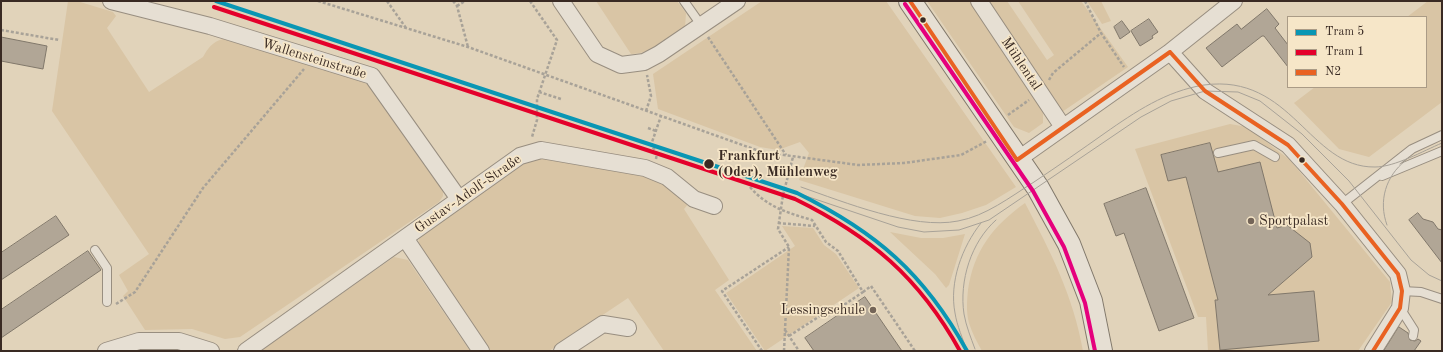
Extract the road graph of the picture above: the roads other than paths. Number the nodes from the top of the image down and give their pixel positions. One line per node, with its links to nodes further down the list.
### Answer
1 (111, 1): 17 (street, Wallensteinstraße)
2 (561, 1): 8 (street)
3 (684, 1): 8 (lane)
4 (737, 1): 8 (street)
5 (910, 1): 15 (street)
6 (979, 1): 10 (street, Mühlental)
7 (1234, 1): 9 (street)
8 (701, 25)
9 (1170, 52): 10 (street); 18 (street)
10 (1063, 128): 15 (street)
11 (1442, 135): 16 (lane)
12 (1442, 151): 16 (lane)
13 (1218, 153): 14 (lane)
14 (1275, 157)
15 (1017, 160): 34 (street)
16 (1375, 179): 18 (lane)
17 (459, 199): 19 (street, Gustav-Adolf-Straße); 20 (street, Gustav-Adolf-Straße)
18 (1342, 204): 22 (street)
19 (714, 206)
20 (405, 238): 31 (street, Gustav-Adolf-Straße); 32 (street)
21 (94, 250): 24 (lane)
22 (1402, 292): 23 (lane); 25 (street)
23 (1442, 299)
24 (107, 302)
25 (1404, 313): 27 (lane); 28 (lane); 35 (street)
26 (628, 328): 33 (street)
27 (1406, 331)
28 (1413, 336)
29 (106, 351): 30 (street)
30 (211, 351)
31 (246, 351)
32 (481, 351)
33 (562, 351)
34 (1101, 351)
35 (1373, 351)

